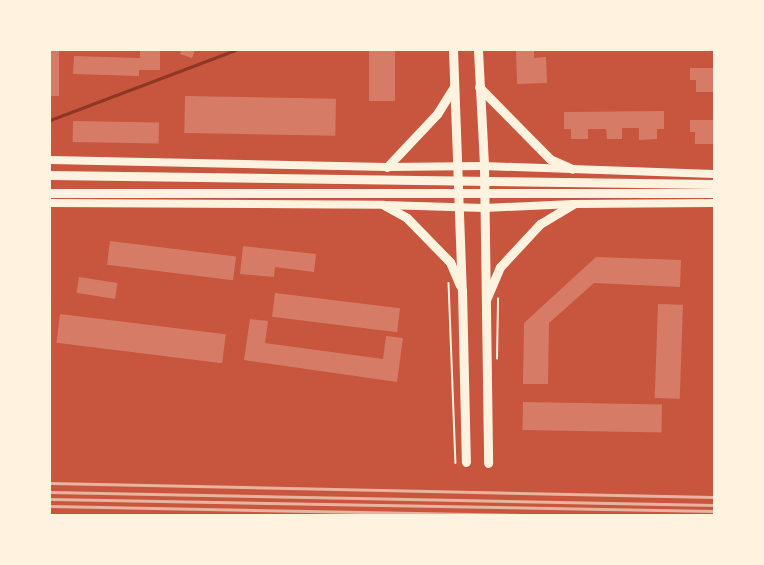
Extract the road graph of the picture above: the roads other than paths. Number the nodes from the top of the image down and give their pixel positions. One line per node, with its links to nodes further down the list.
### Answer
1 (453, 50): 3 (main road)
2 (478, 50): 4 (main road)
3 (454, 87): 7 (main road); 8 (main road)
4 (479, 87): 6 (main road); 9 (main road)
5 (50, 160): 7 (main road)
6 (484, 166): 8 (main road); 9 (main road); 20 (main road)
7 (387, 167): 8 (main road)
8 (457, 167): 19 (main road)
9 (572, 169): 10 (main road)
10 (714, 174)
11 (50, 175): 12 (main road)
12 (714, 184)
13 (50, 193): 14 (main road)
14 (714, 193)
15 (50, 203): 18 (main road)
16 (714, 203): 17 (main road)
17 (573, 204): 20 (main road); 22 (main road)
18 (384, 205): 19 (main road); 21 (main road)
19 (457, 208): 20 (main road); 21 (main road)
20 (484, 208): 22 (main road)
21 (462, 290): 23 (main road)
22 (485, 303): 24 (main road)
23 (466, 462)
24 (488, 462)

